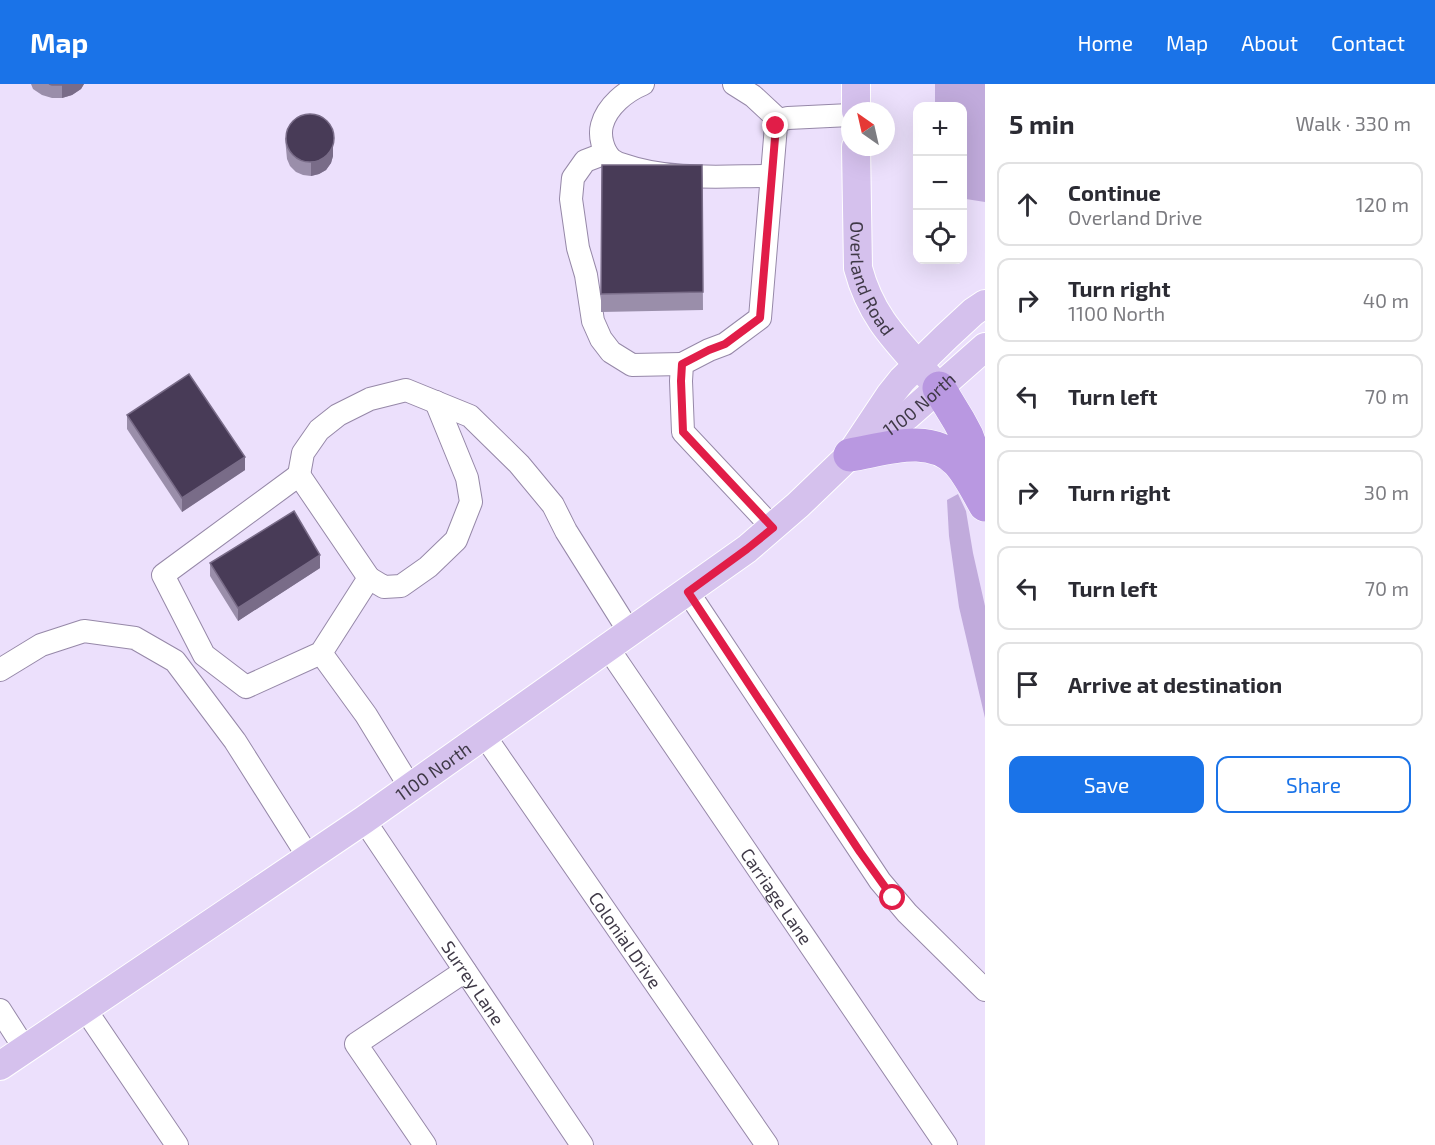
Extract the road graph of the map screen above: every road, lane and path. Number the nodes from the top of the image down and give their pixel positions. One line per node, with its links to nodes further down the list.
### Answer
1 (644, 84): 7 (street)
2 (735, 84): 6 (street)
3 (856, 84): 4 (main road)
4 (856, 102)
5 (841, 115): 6 (street)
6 (780, 121): 9 (street)
7 (606, 153): 9 (street); 12 (street)
8 (856, 156): 13 (main road, Overland Road)
9 (771, 176): 12 (street)
10 (985, 304): 13 (main road, 1100 North)
11 (985, 347): 14 (main road, 1100 North)
12 (682, 364): 20 (street)
13 (917, 364): 14 (main road, Overland Road); 16 (main road, 1100 North)
14 (939, 388): 16 (main road, 1100 North); 18 (highway)
15 (436, 402): 17 (street); 21 (street); 23 (street, Carriage Lane)
16 (850, 455): 19 (highway); 20 (main road, 1100 North)
17 (299, 475): 21 (street); 24 (street)
18 (985, 489)
19 (985, 506)
20 (773, 528): 22 (main road, 1100 North)
21 (369, 578): 24 (street)
22 (688, 592): 23 (main road, 1100 North); 31 (street)
23 (619, 640): 26 (main road, 1100 North); 40 (street, Carriage Lane)
24 (321, 653): 27 (street)
25 (0, 670): 29 (street)
26 (484, 735): 27 (main road, 1100 North); 39 (street, Colonial Drive)
27 (410, 787): 28 (main road, 1100 North)
28 (364, 820): 29 (main road, 1100 North); 30 (street, Surrey Lane)
29 (309, 858): 32 (main road, 1100 North)
30 (465, 971): 37 (street); 38 (street, Surrey Lane)
31 (985, 990)
32 (85, 1009): 34 (main road, 1100 North); 36 (street)
33 (0, 1010): 34 (street)
34 (25, 1049): 35 (main road, 1100 North)
35 (0, 1066)
36 (177, 1145)
37 (425, 1145)
38 (582, 1145)
39 (767, 1145)
40 (946, 1145)

